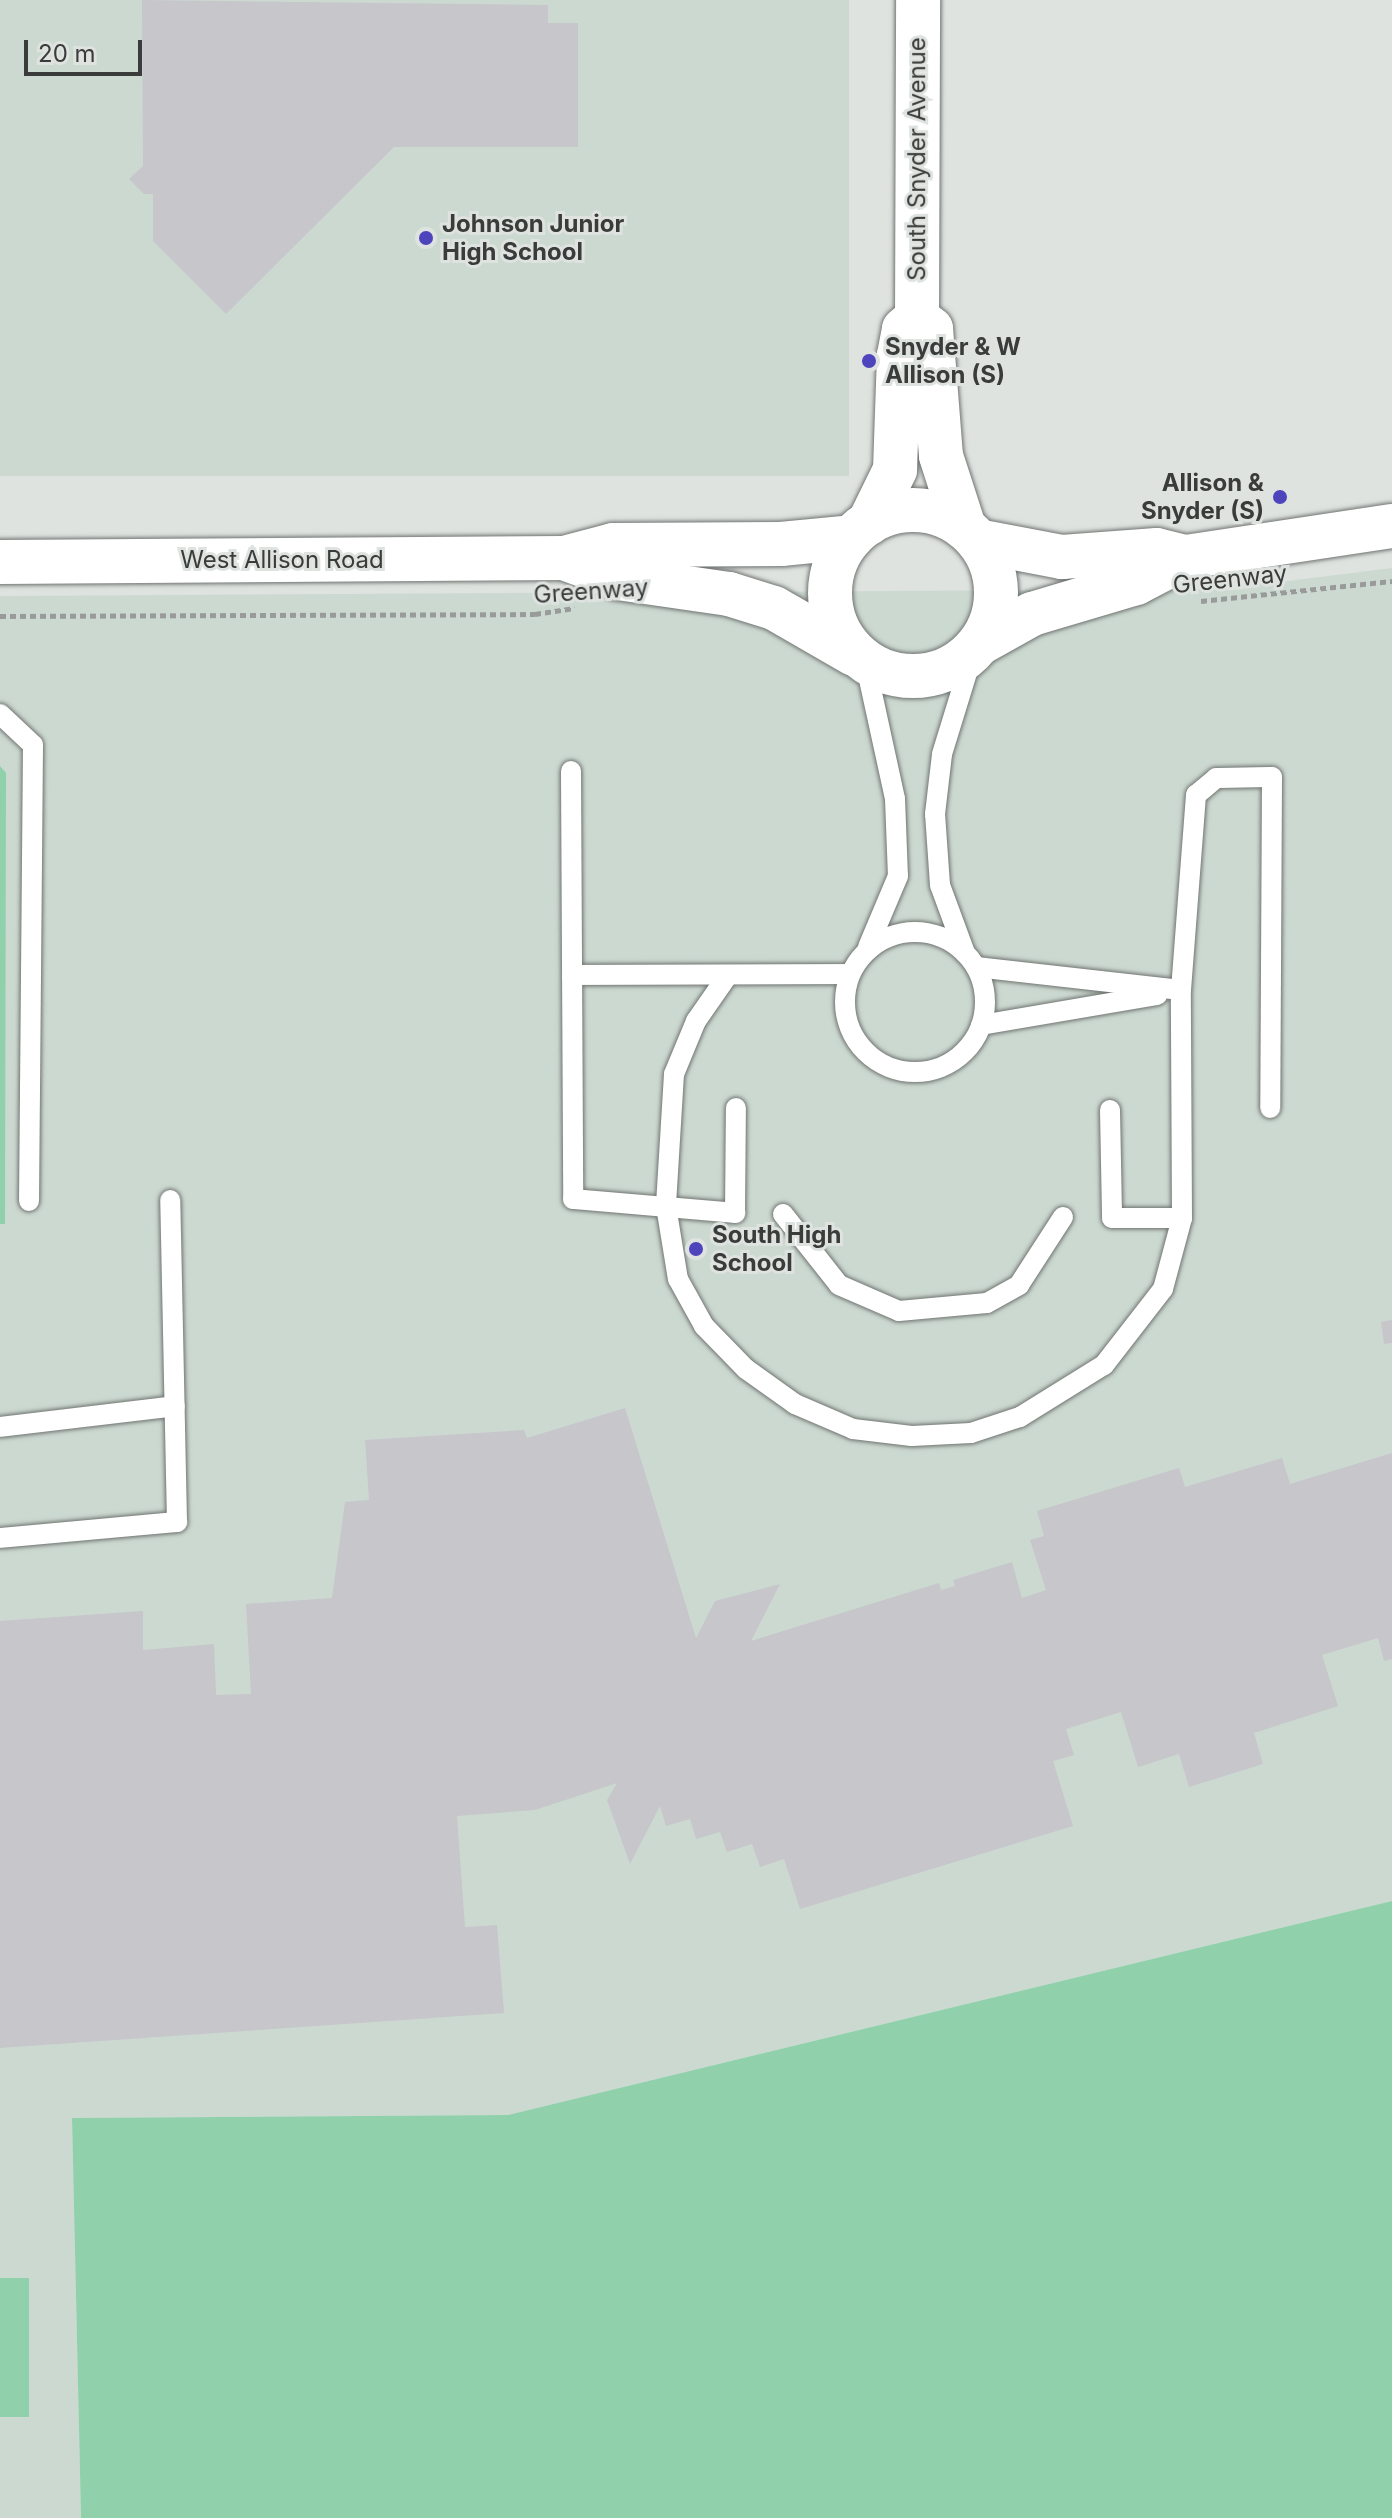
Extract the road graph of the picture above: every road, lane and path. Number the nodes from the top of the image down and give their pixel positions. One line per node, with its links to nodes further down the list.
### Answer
1 (918, 0): 2 (street, South Snyder Avenue)
2 (917, 318): 4 (street, South Snyder Avenue); 5 (street, South Snyder Avenue)
3 (1392, 526): 6 (street)
4 (860, 530): 5 (street); 7 (street, West Allison Road); 14 (street)
5 (971, 534): 6 (street); 13 (street)
6 (1186, 557): 13 (street)
7 (564, 558): 8 (street, West Allison Road); 14 (street, West Allison Road)
8 (0, 562)
9 (1392, 581): 10 (path, Greenway)
10 (1198, 601)
11 (581, 607): 12 (path, Greenway)
12 (0, 616)
13 (977, 646): 14 (street); 18 (lane)
14 (860, 658): 17 (lane)
15 (0, 714): 28 (lane)
16 (571, 771): 20 (lane)
17 (865, 952): 18 (lane); 19 (lane)
18 (970, 960): 22 (lane); 23 (lane)
19 (850, 974): 21 (lane); 23 (lane)
20 (572, 975): 21 (lane); 29 (lane)
21 (728, 975): 29 (lane)
22 (1181, 990): 23 (lane); 25 (lane); 32 (lane)
23 (981, 1025)
24 (736, 1108): 29 (lane)
25 (1270, 1108)
26 (1110, 1110): 32 (lane)
27 (170, 1200): 33 (lane)
28 (29, 1201)
29 (666, 1206): 32 (lane)
30 (783, 1214): 31 (lane)
31 (1063, 1217)
32 (1182, 1218)
33 (175, 1406): 34 (lane); 35 (lane)
34 (0, 1427)
35 (0, 1538)

